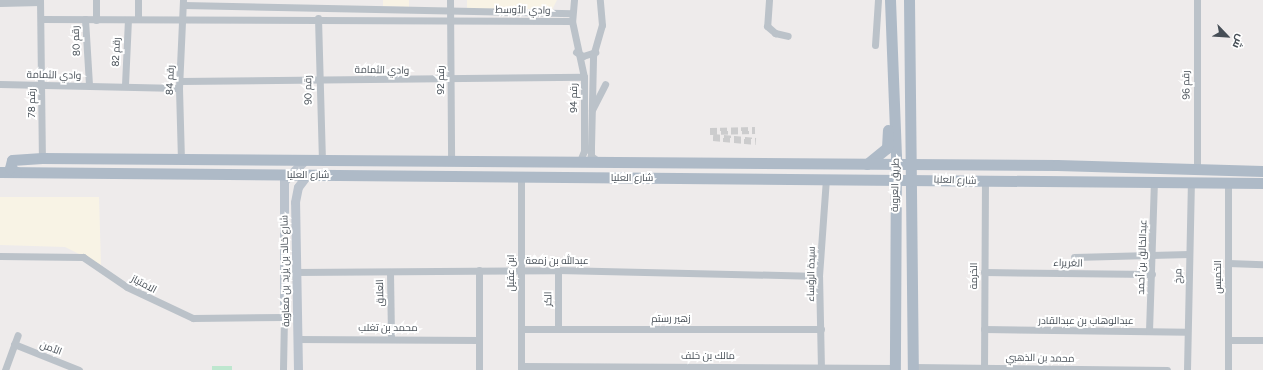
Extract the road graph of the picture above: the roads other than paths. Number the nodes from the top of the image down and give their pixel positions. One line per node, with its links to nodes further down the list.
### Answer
1 (96, 0): 26 (street)
2 (138, 0): 25 (street)
3 (317, 0): 17 (street)
4 (450, 0): 18 (street, رقم 92)
5 (574, 0): 19 (street, رقم 94)
6 (600, 0): 32 (street, رقم 94)
7 (768, 0): 29 (street)
8 (878, 0): 30 (street)
9 (890, 0): 36 (main road, طريق العروبة)
10 (909, 0): 54 (main road, طريق العروبة)
11 (1196, 0): 56 (street, رقم 96)
12 (40, 1): 16 (street); 23 (street, رقم 78)
13 (183, 2): 14 (street, وادي الأوسط); 20 (street, رقم 84)
14 (223, 3): 15 (street, وادي الأوسط)
15 (269, 3): 17 (street, وادي الأوسط)
16 (0, 4)
17 (317, 8): 18 (street, وادي الأوسط)
18 (450, 10): 19 (street, وادي الأوسط); 22 (street, رقم 92)
19 (572, 13): 28 (street, رقم 94)
20 (183, 18): 21 (street, وادي الأوسط); 25 (street, وادي الأوسط); 39 (street, رقم 84)
21 (318, 18): 22 (street, وادي الأوسط); 34 (street, رقم 90)
22 (451, 18): 28 (street, وادي الأوسط); 35 (street, رقم 92)
23 (41, 19): 24 (street, وادي الأوسط); 38 (street, رقم 78)
24 (85, 19): 26 (street, وادي الأوسط); 41 (street, رقم 80)
25 (138, 19): 27 (street, وادي الأوسط)
26 (96, 20): 27 (street, وادي الأوسط)
27 (128, 20): 42 (street, رقم 82)
28 (572, 21): 31 (street, رقم 94)
29 (788, 36)
30 (876, 45)
31 (576, 52): 32 (street); 33 (street, رقم 94)
32 (595, 52): 43 (street, رقم 94)
33 (584, 78): 35 (street, وادي الثمامة); 52 (street, رقم 94)
34 (318, 80): 35 (street, وادي الثمامة); 39 (street, وادي الثمامة); 49 (street, رقم 90)
35 (450, 81): 50 (street, رقم 92)
36 (892, 82): 53 (main road, طريق العروبة); 55 (main road)
37 (0, 84): 38 (street, وادي الثمامة)
38 (42, 84): 41 (street, وادي الثمامة); 46 (street, رقم 78)
39 (180, 84): 42 (street, وادي الثمامة); 47 (street, رقم 84)
40 (605, 84): 43 (street)
41 (89, 85): 42 (street, وادي الثمامة)
42 (125, 85)
43 (592, 111): 51 (street, رقم 94)
44 (0, 158): 45 (main road, شارع العليا)
45 (22, 158): 46 (main road, شارع العليا); 60 (main road)
46 (42, 158): 47 (main road, شارع العليا)
47 (181, 160): 48 (main road, شارع العليا)
48 (304, 161): 49 (main road, شارع العليا); 61 (main road)
49 (322, 161): 50 (main road, شارع العليا)
50 (451, 161): 52 (main road, شارع العليا)
51 (604, 163): 52 (main road, شارع العليا); 55 (main road, شارع العليا)
52 (568, 164): 64 (main road)
53 (896, 165): 54 (main road, شارع العليا); 55 (main road, شارع العليا); 66 (main road, طريق العروبة)
54 (911, 165): 56 (main road, شارع العليا); 67 (main road, طريق العروبة)
55 (864, 166)
56 (1197, 170): 57 (main road, شارع العليا)
57 (1238, 170): 58 (main road, شارع العليا); 71 (main road)
58 (1263, 171)
59 (0, 172): 60 (main road, شارع العليا)
60 (14, 172): 61 (main road, شارع العليا)
61 (288, 175): 62 (main road, شارع العليا); 73 (main road, شارع خالد بن يزيد بن معاوية)
62 (307, 175): 63 (main road, شارع العليا); 74 (main road, شارع خالد بن يزيد بن معاوية)
63 (521, 177): 64 (main road, شارع العليا); 82 (street, ابن عقيل)
64 (567, 177): 65 (main road, شارع العليا)
65 (826, 178): 66 (main road, شارع العليا); 88 (street, سيدة الرؤساء)
66 (895, 178): 67 (main road, شارع العليا); 108 (main road, طريق العروبة)
67 (910, 179): 68 (main road, شارع العليا); 107 (main road, طريق العروبة)
68 (985, 181): 69 (main road, شارع العليا); 85 (street, الخرمة)
69 (1154, 183): 70 (main road, شارع العليا); 76 (street, عبدالخالق بن أحمد)
70 (1191, 183): 72 (main road, شارع العليا); 75 (street, مرخ)
71 (1263, 183): 72 (main road, شارع العليا)
72 (1228, 184): 79 (street, الخميس)
73 (284, 201): 74 (main road); 89 (main road, شارع خالد بن يزيد بن معاوية)
74 (295, 202): 84 (main road, شارع خالد بن يزيد بن معاوية)
75 (1189, 254): 76 (street); 95 (street, مرخ)
76 (1154, 255): 78 (street); 87 (street, عبدالخالق بن أحمد)
77 (0, 256): 89 (street, الامتياز)
78 (1074, 257)
79 (1228, 263): 80 (street); 100 (street, الخميس)
80 (1263, 264)
81 (479, 270): 82 (street, عبدالله بن زمعة); 86 (street, عبدالله بن زمعة); 99 (street)
82 (521, 270): 83 (street, عبدالله بن زمعة); 90 (street, ابن عقيل)
83 (558, 270): 88 (street, عبدالله بن زمعة); 91 (street, الكر)
84 (296, 272): 86 (street, عبدالله بن زمعة); 98 (main road, شارع خالد بن يزيد بن معاوية)
85 (984, 272): 87 (street, الغريراء); 93 (street, الخرمة)
86 (390, 273): 97 (street, العلاق)
87 (1152, 274): 94 (street, عبدالخالق بن أحمد)
88 (819, 276): 92 (street, سيدة الرؤساء)
89 (284, 317): 113 (street, شارع خالد بن يزيد بن معاوية)
90 (521, 328): 91 (street, زهير رستم); 103 (street, ابن عقيل)
91 (558, 328): 92 (street, زهير رستم)
92 (820, 329): 106 (street, سيدة الرؤساء)
93 (984, 329): 94 (street, عبدالوهاب بن عبدالقادر); 109 (street, الخرمة)
94 (1149, 331): 95 (street, عبدالوهاب بن عبدالقادر)
95 (1187, 332): 117 (street, مرخ)
96 (18, 335): 102 (street)
97 (391, 338): 98 (street, محمد بن تغلب); 99 (street, محمد بن تغلب)
98 (297, 339): 114 (main road, شارع خالد بن يزيد بن معاوية)
99 (479, 340): 115 (street)
100 (1228, 340): 101 (street); 118 (street, الخميس)
101 (1263, 340)
102 (14, 344): 111 (street); 112 (street, الأمن)
103 (521, 368): 104 (street, مالك بن خلف)
104 (553, 368): 105 (street, مالك بن خلف)
105 (589, 368): 106 (street, مالك بن خلف)
106 (820, 368): 108 (street, مالك بن خلف)
107 (913, 368): 109 (street, محمد بن الذهبي)
108 (895, 369)
109 (984, 369): 110 (street, محمد بن الذهبي)
110 (1129, 369): 116 (street, محمد بن الذهبي)
111 (5, 370)
112 (79, 370)
113 (283, 370)
114 (298, 370)
115 (479, 370)
116 (1167, 370)
117 (1187, 370)
118 (1228, 370)

